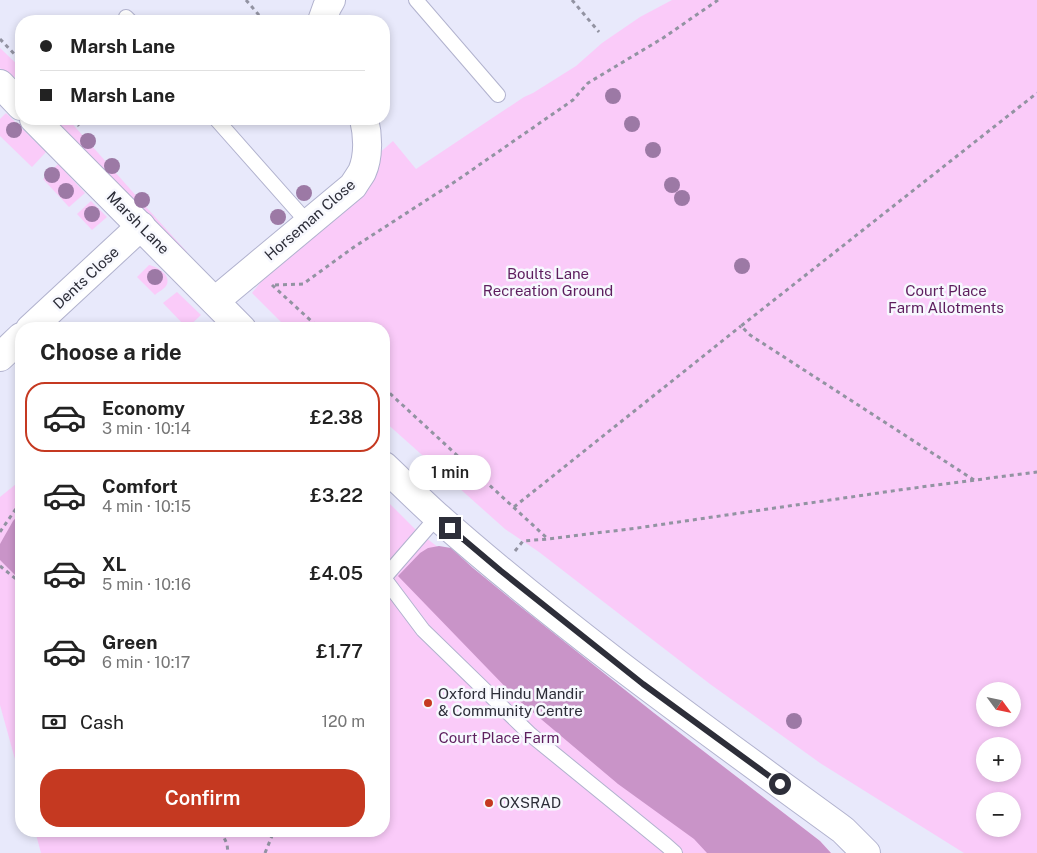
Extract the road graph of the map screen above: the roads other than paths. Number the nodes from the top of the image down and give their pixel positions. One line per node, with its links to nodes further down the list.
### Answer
1 (331, 0): 3 (main road)
2 (416, 0): 5 (lane)
3 (324, 15)
4 (0, 84): 6 (main road)
5 (498, 96)
6 (15, 100)
7 (40, 125): 11 (main road, Marsh Lane)
8 (221, 125): 10 (lane)
9 (365, 125): 10 (main road, Horseman Close)
10 (308, 223): 12 (main road, Horseman Close)
11 (141, 226): 12 (main road, Marsh Lane); 13 (main road, Dents Close)
12 (215, 301): 14 (main road, Marsh Lane)
13 (38, 322)
14 (235, 322)
15 (15, 343): 16 (main road)
16 (0, 357)
17 (390, 472): 18 (main road)
18 (437, 517): 19 (lane); 21 (main road)
19 (390, 571)
20 (390, 586): 22 (lane)
21 (843, 830): 23 (main road); 24 (main road)
22 (675, 853)
23 (866, 853)
24 (880, 853)

